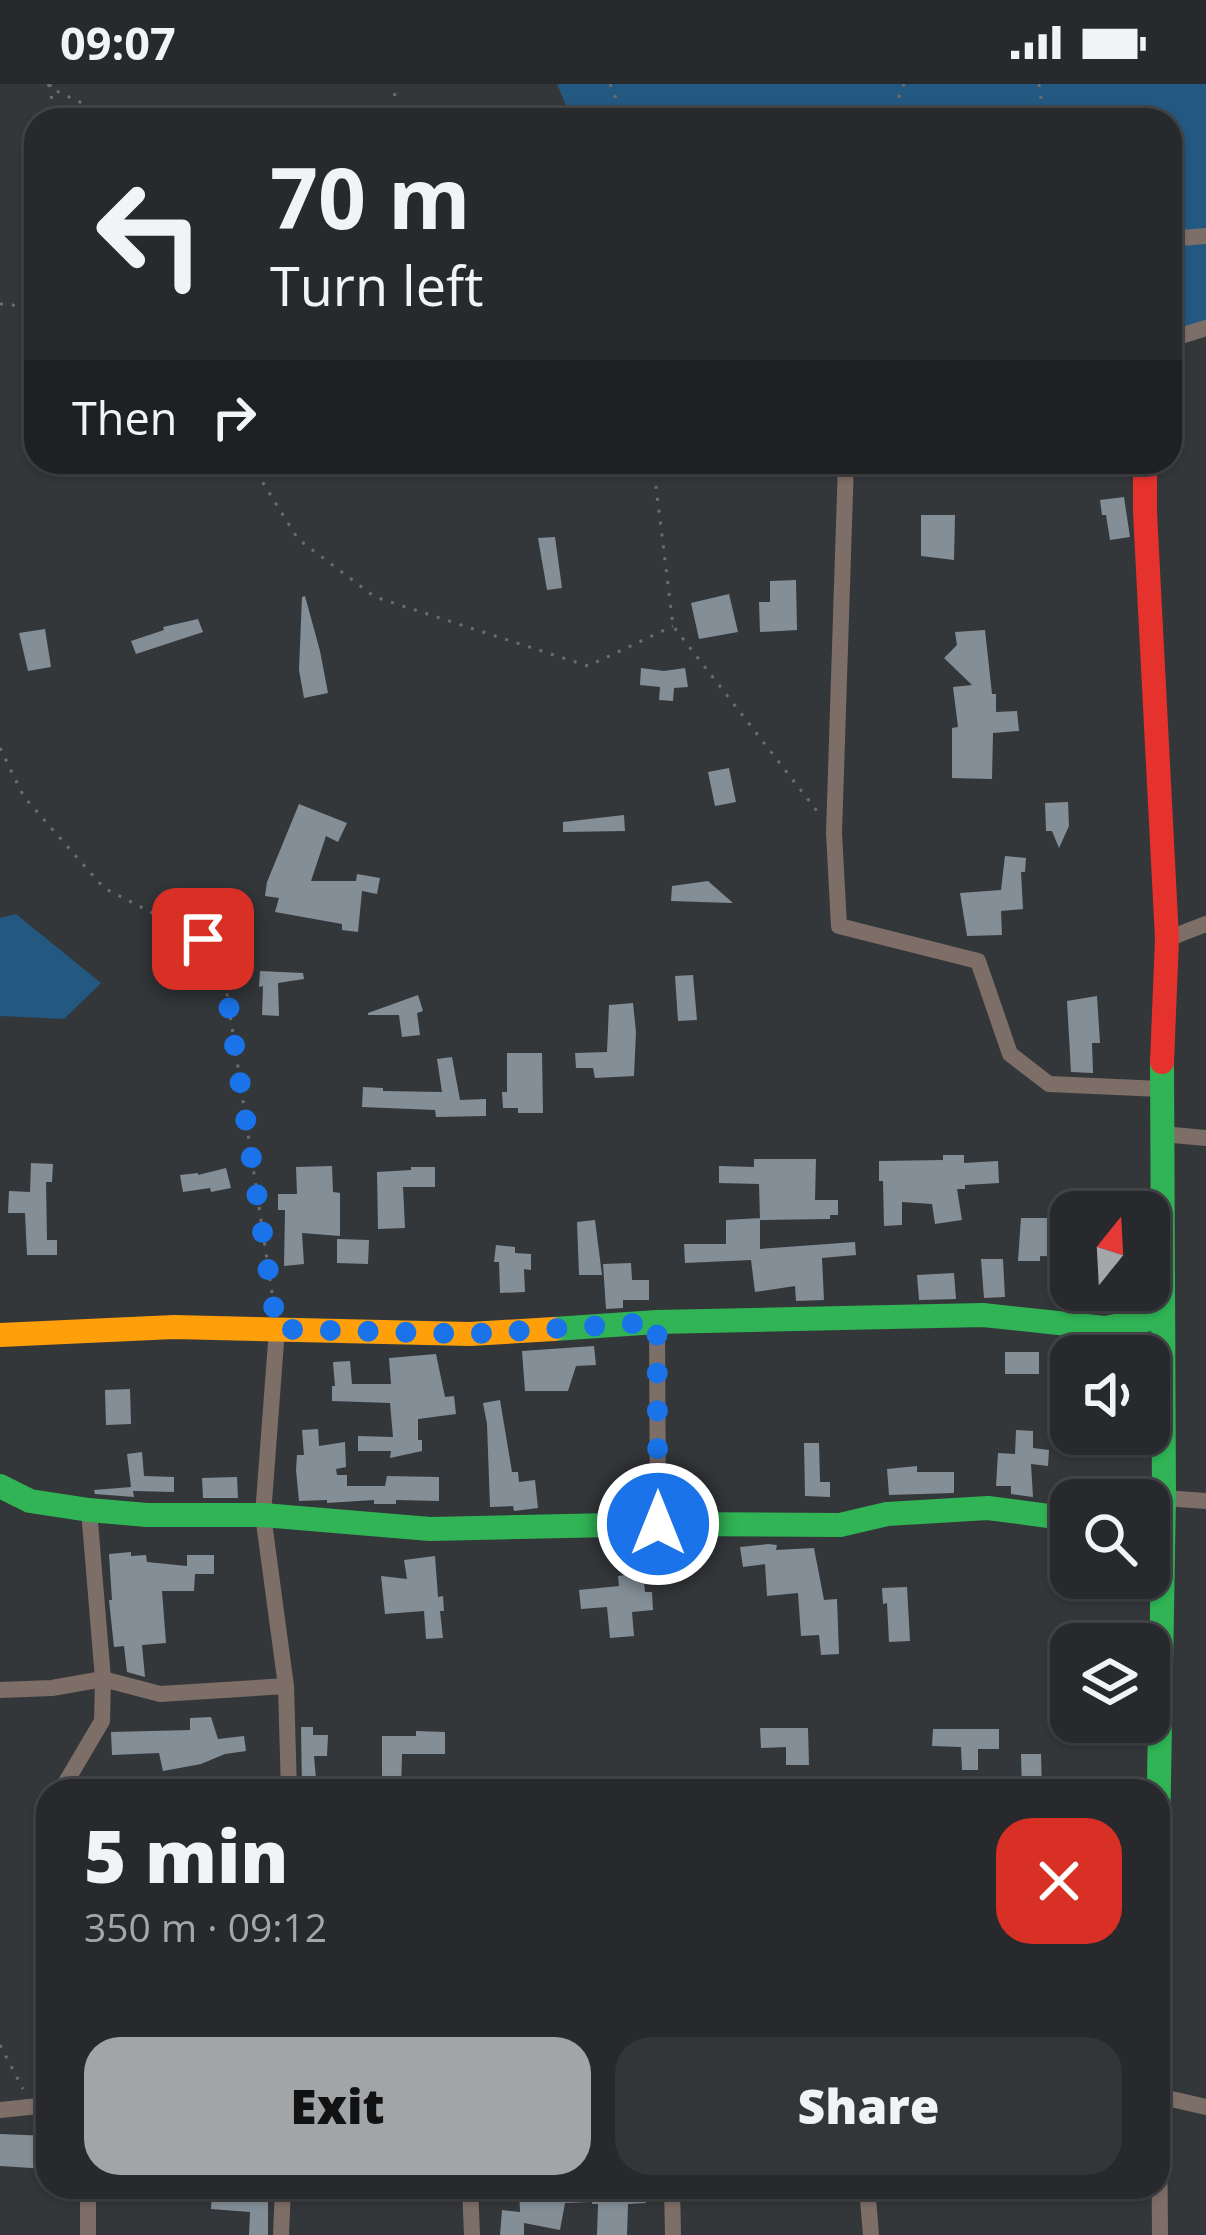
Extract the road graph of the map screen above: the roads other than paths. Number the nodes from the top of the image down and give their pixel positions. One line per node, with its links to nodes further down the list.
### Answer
1 (846, 474): 5 (street)
2 (1145, 474): 4 (street)
3 (1206, 924): 4 (street)
4 (1167, 939): 5 (street)
5 (1161, 1089): 6 (street)
6 (1162, 1134): 7 (street); 8 (street)
7 (1206, 1138)
8 (1161, 1317): 9 (street); 12 (street)
9 (657, 1322): 10 (street); 19 (street)
10 (277, 1329): 11 (street); 17 (street)
11 (0, 1334)
12 (1164, 1479)
13 (0, 1486): 16 (street)
14 (1170, 1498): 15 (street)
15 (1206, 1501)
16 (89, 1510): 17 (street); 21 (street)
17 (263, 1515): 19 (street); 22 (street)
18 (1050, 1516): 19 (street)
19 (658, 1524)
20 (1156, 1599): 26 (street)
21 (103, 1679): 22 (street); 23 (street); 24 (street)
22 (286, 1686): 25 (street)
23 (0, 1690)
24 (67, 1779)
25 (289, 1779)
26 (1158, 1779)
27 (1170, 2099): 29 (street)
28 (36, 2106): 30 (street)
29 (1206, 2108)
30 (0, 2110)
31 (88, 2199): 37 (street)
32 (282, 2199): 38 (street)
33 (470, 2199): 39 (street)
34 (672, 2199): 40 (street)
35 (868, 2199): 41 (street)
36 (1160, 2199): 42 (street)
37 (88, 2235)
38 (281, 2235)
39 (472, 2235)
40 (673, 2235)
41 (871, 2235)
42 (1160, 2235)

